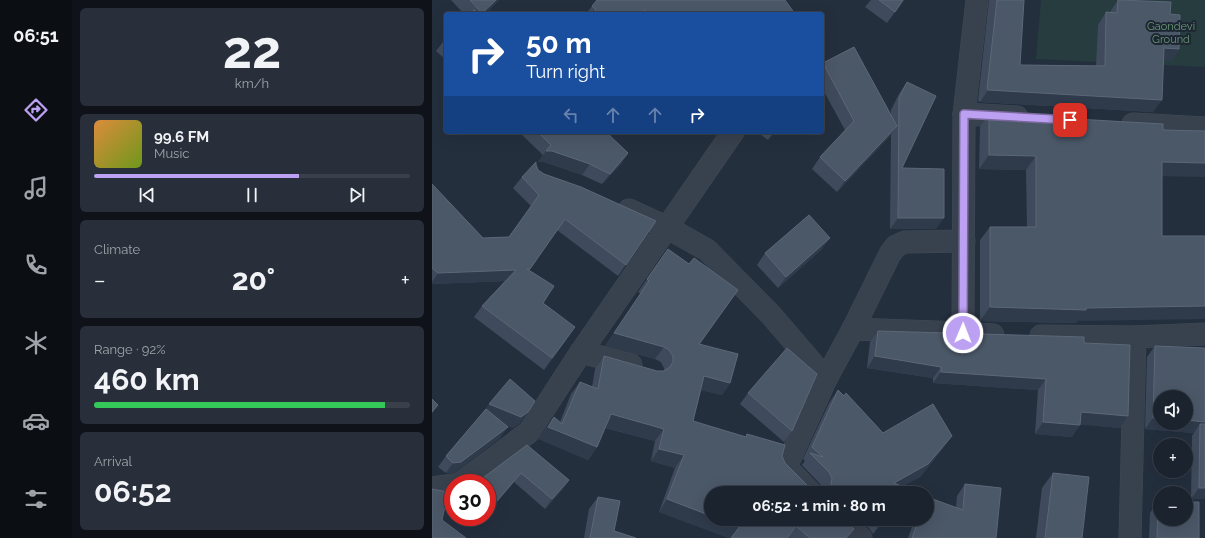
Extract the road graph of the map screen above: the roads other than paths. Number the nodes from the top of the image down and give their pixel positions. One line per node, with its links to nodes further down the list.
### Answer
1 (977, 0): 2 (street)
2 (964, 114): 3 (street); 9 (street)
3 (1034, 118)
4 (1112, 123): 5 (street)
5 (1205, 128)
6 (732, 134): 8 (street)
7 (613, 203): 8 (street)
8 (668, 228): 14 (street); 16 (street)
9 (964, 241): 10 (street); 11 (street)
10 (853, 329): 11 (street); 16 (street)
11 (963, 333): 13 (street)
12 (1205, 334): 13 (street)
13 (1135, 337): 23 (street)
14 (581, 352): 15 (street); 17 (street)
15 (652, 371)
16 (826, 379): 19 (street)
17 (473, 474)
18 (444, 486): 20 (street)
19 (804, 486)
20 (432, 488)
21 (846, 526): 22 (street)
22 (861, 538)
23 (1130, 538)

